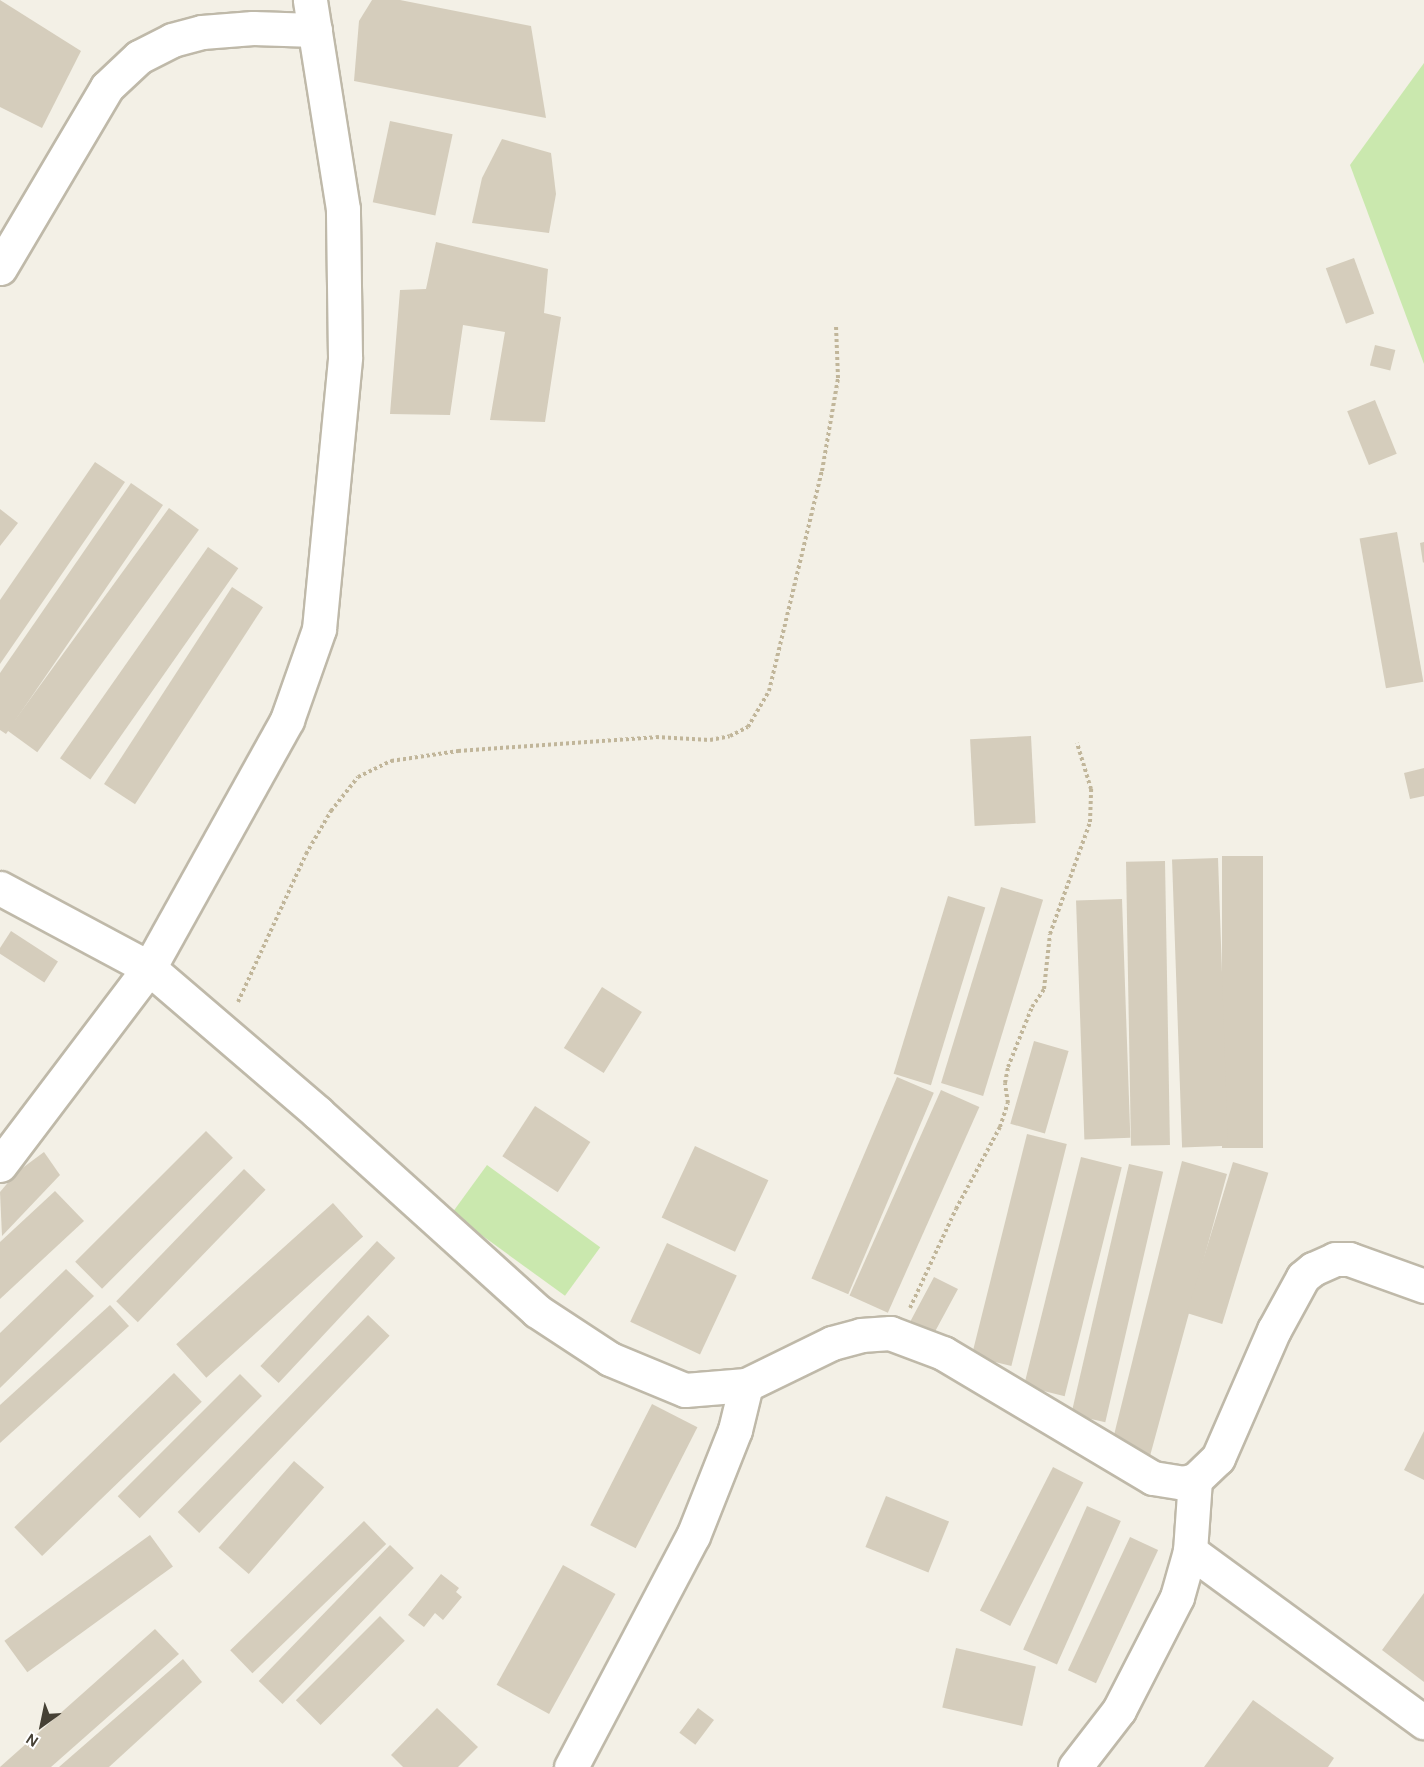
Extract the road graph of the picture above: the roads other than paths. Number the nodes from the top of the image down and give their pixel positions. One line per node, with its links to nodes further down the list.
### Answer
1 (313, 15): 2 (street); 4 (street)
2 (0, 268)
3 (0, 888): 4 (street)
4 (149, 968): 5 (street); 7 (street)
5 (0, 1165)
6 (1424, 1286): 8 (street)
7 (746, 1385): 8 (street); 11 (street)
8 (1195, 1480): 9 (street)
9 (1190, 1551): 10 (street); 12 (street)
10 (1424, 1722)
11 (571, 1767)
12 (1075, 1767)

